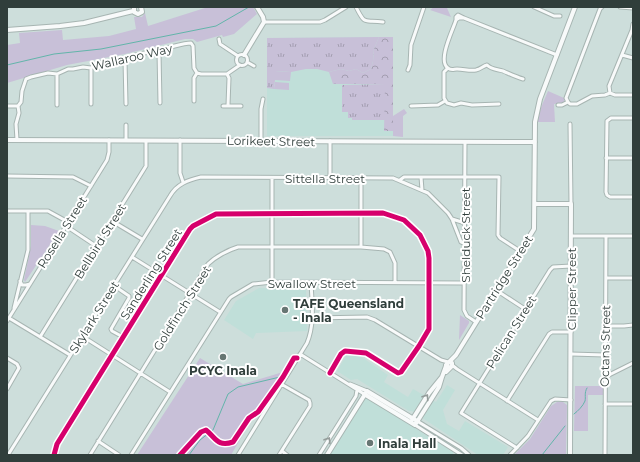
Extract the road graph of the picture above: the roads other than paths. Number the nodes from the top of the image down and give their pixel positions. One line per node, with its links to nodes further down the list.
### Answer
1 (148, 7): 8 (street)
2 (257, 7): 14 (street)
3 (346, 7): 14 (street)
4 (356, 7): 15 (street)
5 (534, 7): 13 (street)
6 (575, 7): 21 (street, Partridge Street)
7 (620, 7): 11 (street)
8 (142, 8): 12 (street)
9 (425, 8): 31 (street)
10 (600, 8): 41 (street)
11 (633, 8)
12 (134, 9): 17 (street)
13 (560, 16)
14 (264, 22): 20 (street)
15 (383, 22)
16 (633, 24): 22 (street)
17 (7, 30)
18 (218, 40): 23 (street)
19 (159, 52): 25 (street, Wallaroo Way); 32 (street, Wallaroo Way); 42 (street)
20 (244, 55): 23 (street); 26 (street)
21 (557, 55): 30 (street); 66 (street, Partridge Street)
22 (622, 55): 24 (street); 36 (street)
23 (238, 56): 27 (street)
24 (633, 58)
25 (125, 60): 29 (street, Wallaroo Way); 44 (street)
26 (247, 62): 27 (street); 28 (street)
27 (240, 65): 34 (street)
28 (254, 66)
29 (91, 68): 33 (street, Wallaroo Way); 43 (street)
30 (448, 68): 35 (street); 40 (street)
31 (408, 70)
32 (197, 73): 34 (street); 39 (street)
33 (57, 74): 46 (street); 50 (street, Wallaroo Way)
34 (227, 74): 47 (street)
35 (523, 79)
36 (610, 93): 37 (street); 41 (street)
37 (633, 95)
38 (263, 99): 63 (street)
39 (194, 101)
40 (445, 101): 45 (street); 53 (street)
41 (568, 102): 48 (street)
42 (160, 103)
43 (91, 104)
44 (126, 104)
45 (500, 104)
46 (57, 105)
47 (228, 105): 51 (street); 52 (street)
48 (558, 105)
49 (7, 106): 50 (street)
50 (18, 106): 58 (street)
51 (223, 106)
52 (241, 106)
53 (412, 106)
54 (633, 118): 67 (street)
55 (570, 124): 81 (street, Clipper Street)
56 (126, 125): 60 (street)
57 (7, 140): 58 (street, Lorikeet Street)
58 (17, 140): 59 (street, Lorikeet Street)
59 (109, 140): 60 (street, Lorikeet Street); 77 (street, Rosella Street)
60 (126, 140): 62 (street, Lorikeet Street)
61 (180, 140): 62 (street, Lorikeet Street); 63 (street, Lorikeet Street); 76 (street)
62 (146, 141): 87 (street, Bellbird Street)
63 (261, 141): 64 (street, Lorikeet Street)
64 (330, 141): 65 (street, Lorikeet Street); 72 (street)
65 (465, 142): 66 (street, Lorikeet Street); 70 (street, Shelduck Street)
66 (535, 142): 80 (street, Partridge Street)
67 (606, 158): 68 (street); 79 (street)
68 (633, 158)
69 (7, 176): 77 (street)
70 (465, 177): 74 (street, Sittella Street); 89 (street, Shelduck Street); 99 (street, Sittella Street)
71 (272, 178): 72 (street, Sittella Street); 76 (street, Sittella Street); 84 (street)
72 (330, 178): 73 (street, Sittella Street)
73 (361, 178): 75 (street, Sittella Street); 85 (street)
74 (421, 178): 75 (street, Sittella Street); 78 (street)
75 (400, 180): 78 (street)
76 (183, 182): 94 (street, Skylark Street)
77 (91, 186): 88 (street, Rosella Street)
78 (422, 190): 86 (street)
79 (633, 196)
80 (535, 204): 81 (street); 99 (street, Partridge Street)
81 (571, 204): 91 (street, Clipper Street)
82 (7, 211): 83 (street)
83 (28, 211): 88 (street); 105 (street)
84 (272, 213): 85 (street, Sanderling Street); 97 (street); 102 (street, Sanderling Street)
85 (360, 213): 98 (street); 108 (street, Sanderling Street)
86 (452, 219): 89 (street); 95 (street)
87 (112, 221): 94 (street); 96 (street, Bellbird Street)
88 (68, 222): 90 (street, Rosella Street)
89 (465, 222): 95 (street, Shelduck Street)
90 (66, 226): 96 (street); 109 (street, Rosella Street)
91 (571, 236): 92 (street); 101 (street, Clipper Street)
92 (606, 236): 93 (street); 103 (street, Octans Street)
93 (633, 236)
94 (142, 239): 100 (street, Skylark Street)
95 (465, 244): 111 (street, Shelduck Street)
96 (96, 246): 125 (street, Bellbird Street)
97 (272, 247): 98 (street, Goldfinch Street); 106 (street); 114 (street, Goldfinch Street)
98 (361, 247): 107 (street, Goldfinch Street)
99 (520, 250): 113 (street, Partridge Street)
100 (132, 257): 102 (street); 112 (street, Skylark Street)
101 (571, 266): 115 (street, Pelican Street); 123 (street, Clipper Street)
102 (161, 275): 114 (street); 126 (street, Sanderling Street)
103 (606, 278): 104 (street); 122 (street, Octans Street)
104 (633, 278)
105 (20, 281): 109 (street); 116 (street)
106 (272, 282): 110 (street, Swallow Street); 117 (street, Swallow Street)
107 (395, 282): 108 (street, Swallow Street); 110 (street, Swallow Street)
108 (429, 282): 111 (street, Swallow Street); 127 (street, Sanderling Street)
109 (31, 283): 116 (street, Rosella Street)
110 (311, 283): 118 (street)
111 (464, 283): 120 (street, Shelduck Street)
112 (113, 285): 124 (street, Skylark Street); 126 (street)
113 (496, 290): 115 (street); 120 (street, Partridge Street)
114 (190, 294): 117 (street); 136 (street, Goldfinch Street)
115 (525, 309): 141 (street, Pelican Street)
116 (13, 311): 119 (street, Rosella Street)
117 (220, 312): 144 (street, Swallow Street)
118 (312, 318): 127 (street); 128 (street)
119 (8, 319): 125 (street)
120 (476, 322): 135 (street, Partridge Street)
121 (633, 325): 122 (street)
122 (605, 326): 130 (street, Octans Street)
123 (571, 332): 129 (street, Clipper Street); 147 (street)
124 (82, 336): 131 (street); 132 (street, Skylark Street)
125 (40, 337): 132 (street)
126 (123, 337): 131 (street, Sanderling Street)
127 (419, 346): 135 (street); 137 (street, Sanderling Street)
128 (300, 354): 137 (street); 139 (street)
129 (570, 354): 130 (street); 146 (street, Clipper Street)
130 (605, 354): 138 (street, Octans Street)
131 (112, 355): 136 (street); 160 (street, Sanderling Street)
132 (70, 356): 159 (street, Skylark Street)
133 (7, 358): 142 (street)
134 (633, 363): 138 (street)
135 (449, 365): 141 (street); 153 (street, Partridge Street)
136 (141, 373): 144 (street); 154 (street, Goldfinch Street)
137 (330, 373): 140 (street)
138 (605, 377): 149 (street, Octans Street)
139 (282, 384): 157 (street); 164 (street)
140 (349, 384): 143 (street); 145 (street)
141 (479, 384): 147 (street); 155 (street, Pelican Street)
142 (7, 389)
143 (357, 390): 145 (street); 151 (street)
144 (170, 392): 163 (street, Swallow Street)
145 (366, 392): 148 (street); 153 (street)
146 (571, 400): 152 (street); 171 (street, Clipper Street)
147 (507, 401): 152 (street)
148 (359, 404): 151 (street); 168 (street)
149 (605, 404): 150 (street); 172 (street, Octans Street)
150 (633, 404)
151 (350, 405): 167 (street, one-way to 151)
152 (538, 420): 155 (street)
153 (414, 422): 156 (street); 169 (street)
154 (98, 442): 161 (street, Goldfinch Street); 162 (street)
155 (517, 448): 170 (street)
156 (463, 450): 158 (street); 169 (street)
157 (282, 451): 165 (street); 166 (street)
158 (467, 454)
159 (8, 455)
160 (54, 455)
161 (90, 455)
162 (119, 455)
163 (131, 455)
164 (238, 455)
165 (279, 455)
166 (287, 455)
167 (319, 455)
168 (327, 455)
169 (461, 455)
170 (510, 455)
171 (570, 455)
172 (605, 455)

